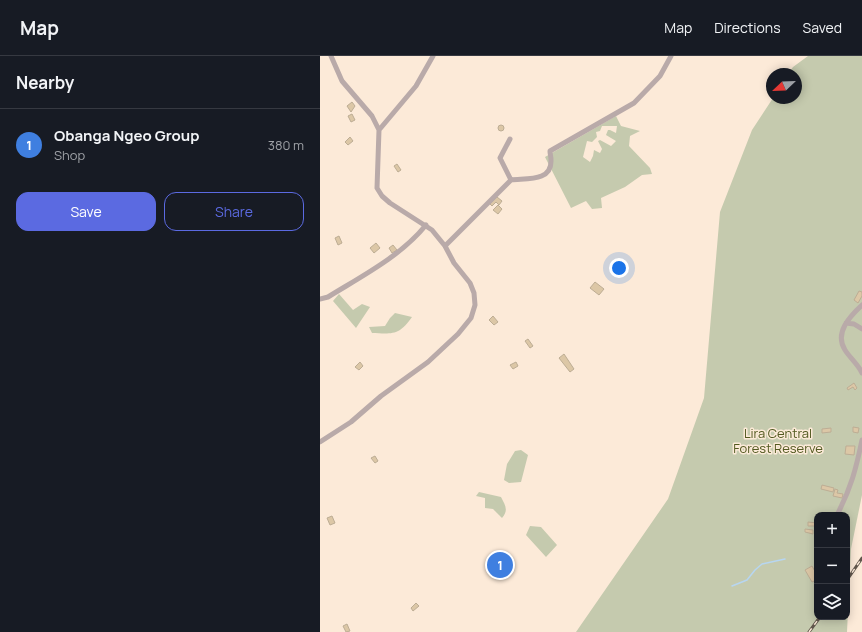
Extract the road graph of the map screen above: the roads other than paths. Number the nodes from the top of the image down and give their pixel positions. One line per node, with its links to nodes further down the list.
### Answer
1 (331, 56): 4 (street)
2 (433, 56): 4 (street)
3 (671, 56): 6 (street)
4 (379, 130): 7 (street)
5 (510, 139): 6 (street)
6 (511, 180): 8 (street)
7 (426, 225): 8 (street); 9 (street)
8 (445, 246): 17 (street)
9 (320, 299)
10 (862, 305): 11 (street)
11 (852, 314): 12 (street); 13 (street)
12 (846, 323): 13 (street); 15 (street)
13 (854, 324): 14 (street)
14 (862, 329)
15 (862, 373)
16 (862, 440): 18 (street)
17 (320, 442)
18 (838, 512)

